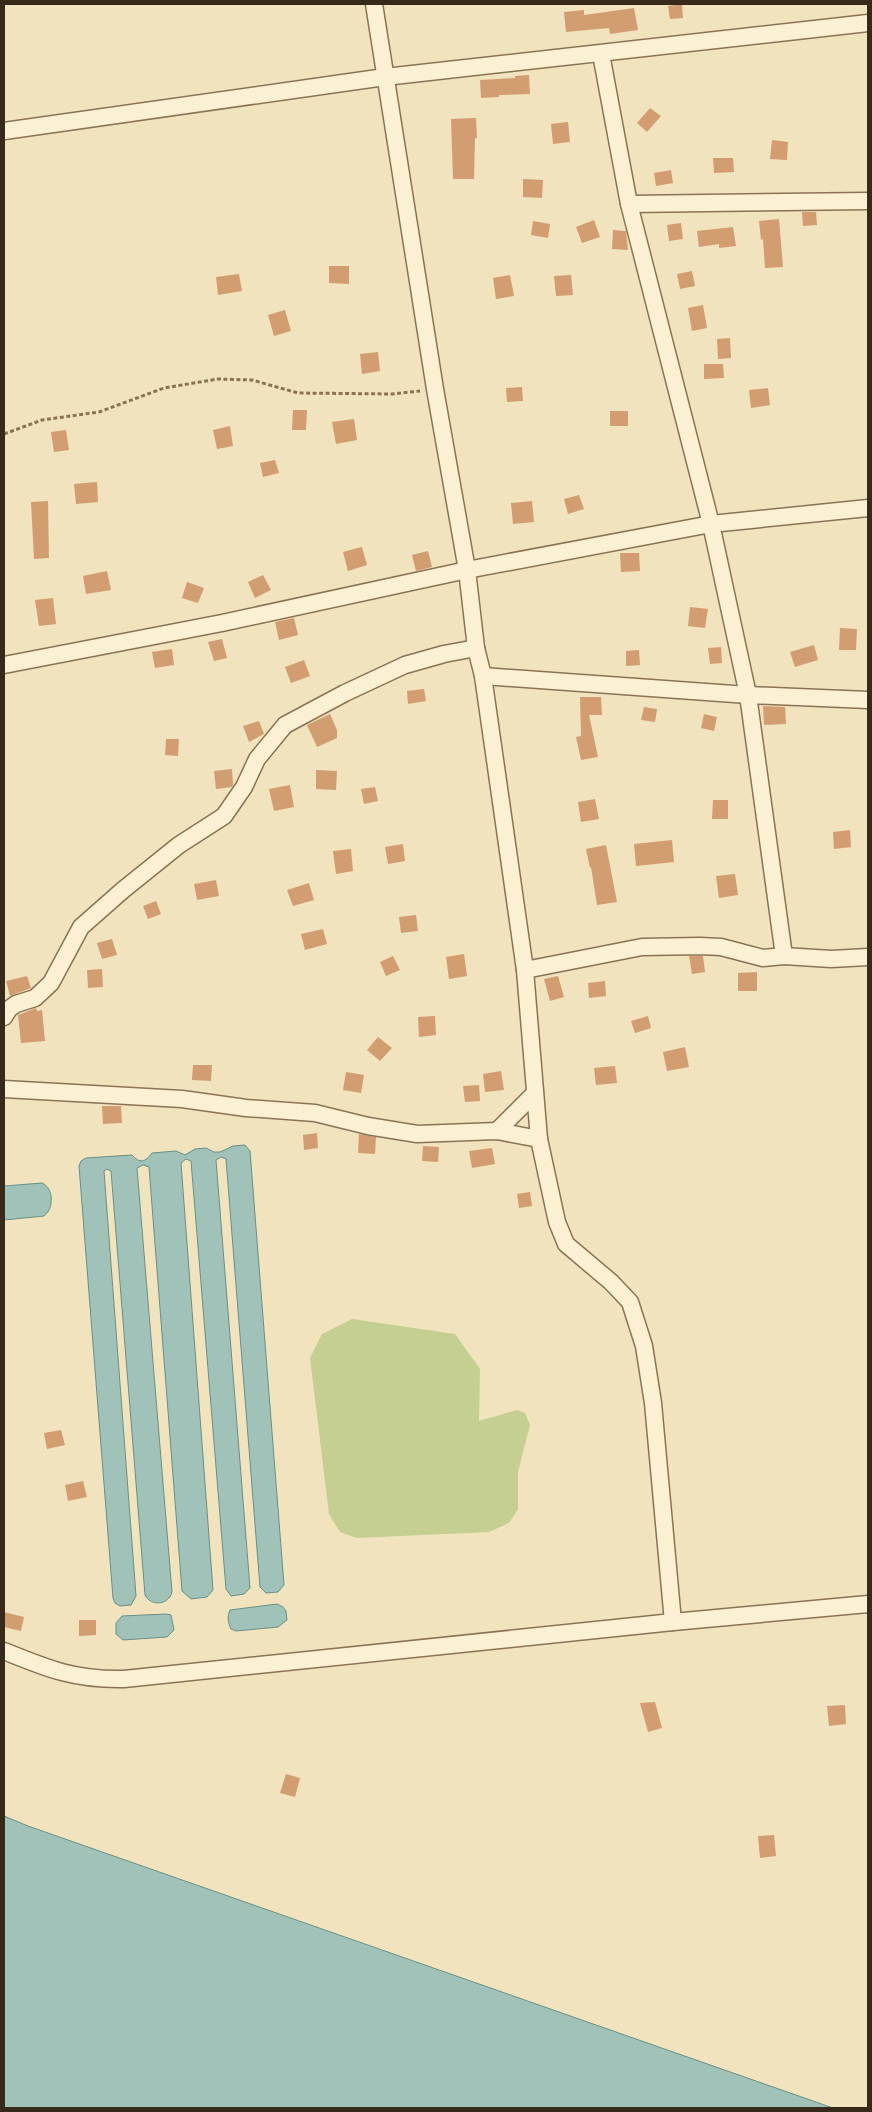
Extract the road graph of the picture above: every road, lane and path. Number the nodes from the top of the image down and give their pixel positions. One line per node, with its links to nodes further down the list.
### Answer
1 (374, 4): 4 (street)
2 (868, 23): 3 (street)
3 (601, 54): 4 (street); 7 (street)
4 (385, 77): 5 (street); 8 (street)
5 (4, 131)
6 (868, 201): 7 (street)
7 (629, 204): 11 (street)
8 (435, 389): 9 (path); 12 (street)
9 (4, 434)
10 (868, 508): 11 (street)
11 (711, 524): 12 (street); 16 (street)
12 (468, 570): 13 (street); 14 (street)
13 (476, 648): 15 (street); 21 (street)
14 (4, 665)
15 (483, 676): 16 (street); 20 (street)
16 (748, 694): 17 (street); 18 (street)
17 (868, 700)
18 (784, 956): 19 (street); 20 (street)
19 (868, 958)
20 (525, 970): 23 (street)
21 (4, 1017)
22 (4, 1089): 24 (street)
23 (535, 1093): 24 (street); 25 (street)
24 (497, 1131): 25 (street)
25 (539, 1139): 27 (street)
26 (868, 1604): 27 (street)
27 (673, 1622): 28 (street)
28 (4, 1651)

